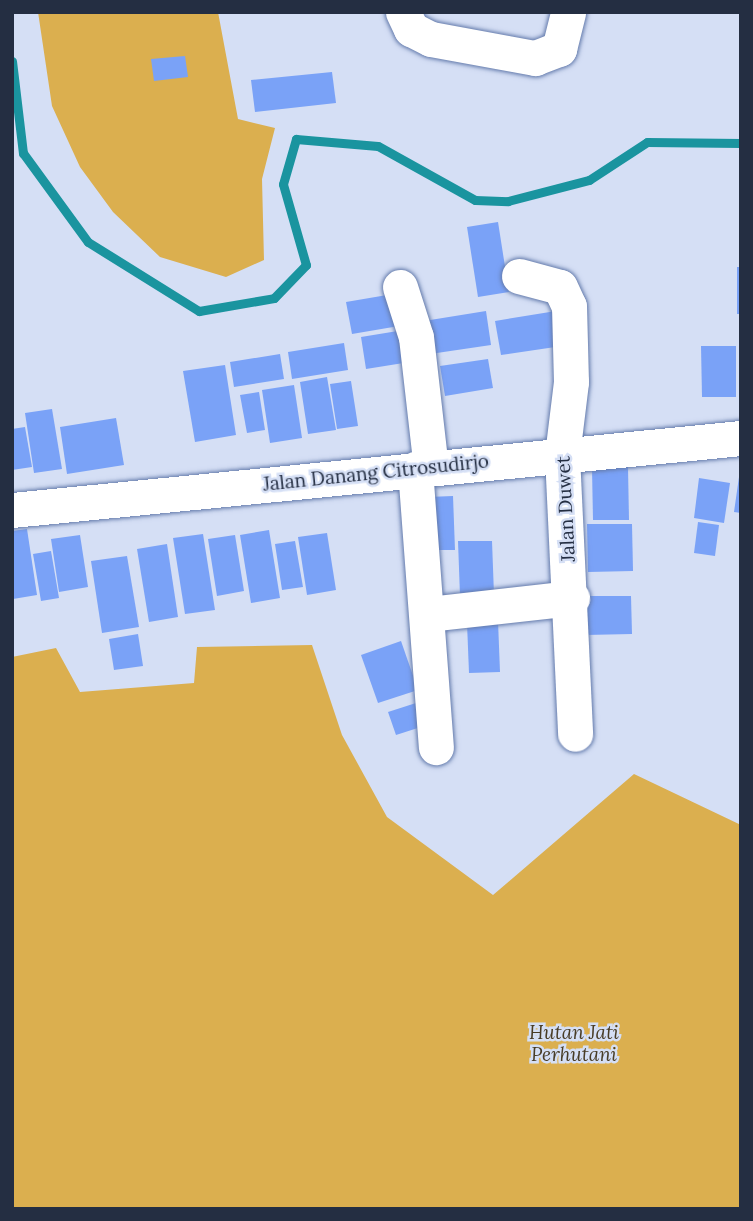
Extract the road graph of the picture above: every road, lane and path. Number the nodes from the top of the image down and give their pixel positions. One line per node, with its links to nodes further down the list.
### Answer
1 (403, 12): 2 (street)
2 (568, 12)
3 (519, 276): 6 (street, Jalan Duwet)
4 (400, 287): 7 (street)
5 (741, 438): 6 (street, Jalan Danang Citrosudirjo)
6 (562, 455): 7 (street, Jalan Danang Citrosudirjo); 9 (street, Jalan Duwet)
7 (423, 468): 8 (street, Jalan Danang Citrosudirjo); 10 (street)
8 (12, 510)
9 (572, 598): 10 (street); 11 (street, Jalan Duwet)
10 (429, 614): 12 (street)
11 (575, 734)
12 (436, 747)

